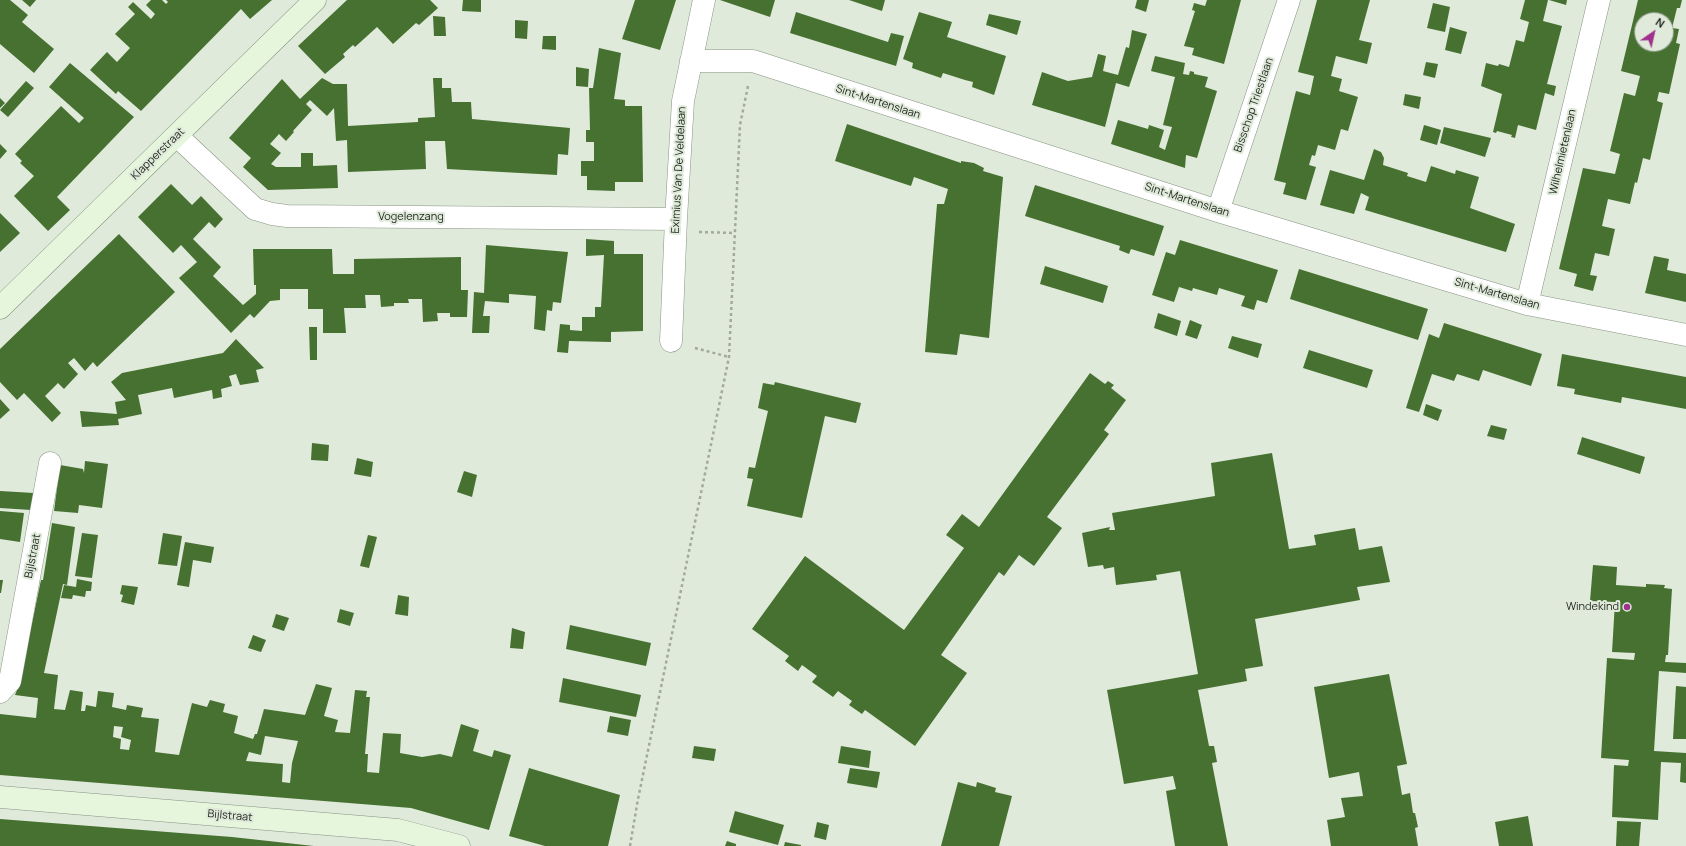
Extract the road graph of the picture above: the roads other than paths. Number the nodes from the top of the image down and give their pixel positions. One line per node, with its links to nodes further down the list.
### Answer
1 (315, 0): 6 (street, Klapperstraat)
2 (704, 0): 5 (street, Eximius Van De Veldelaan)
3 (1289, 0): 7 (street, Bisschop Triestlaan)
4 (1599, 0): 9 (street, Wilhelmietenlaan)
5 (691, 61): 7 (street, Sint-Martenslaan); 8 (street, Eximius Van De Veldelaan)
6 (176, 136): 8 (street, Vogelenzang); 10 (street, Klapperstraat)
7 (1218, 211): 9 (street, Sint-Martenslaan)
8 (675, 225): 12 (street, Eximius Van De Veldelaan)
9 (1527, 304): 11 (street, Sint-Martenslaan)
10 (0, 308)
11 (1686, 334)
12 (671, 342)
13 (50, 463): 14 (street, Bijlstraat)
14 (0, 692)
15 (0, 797): 16 (street, Bijlstraat)
16 (459, 846)

